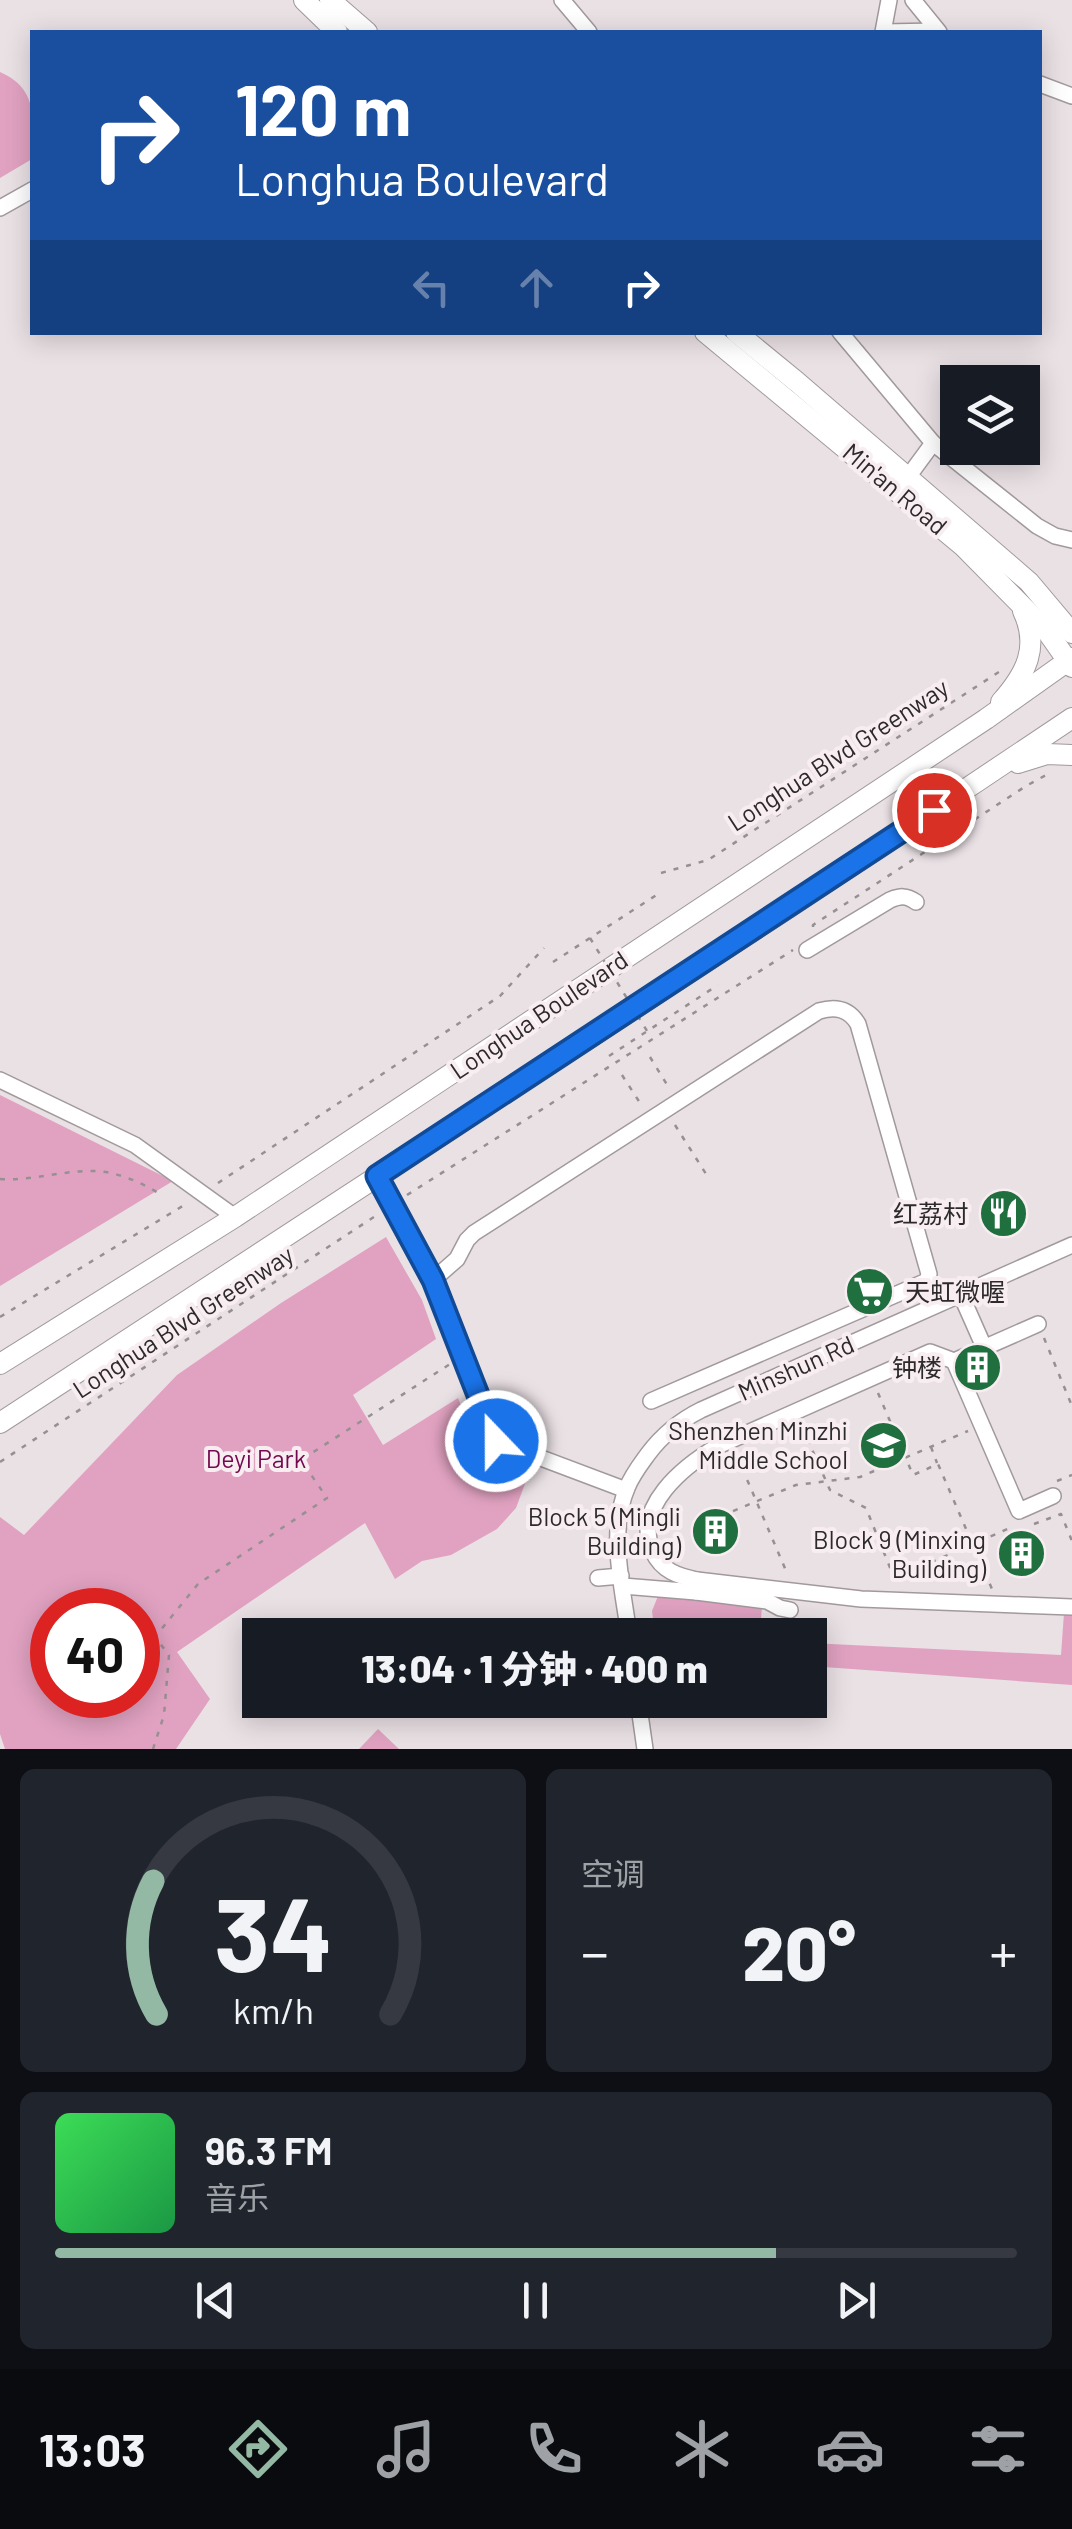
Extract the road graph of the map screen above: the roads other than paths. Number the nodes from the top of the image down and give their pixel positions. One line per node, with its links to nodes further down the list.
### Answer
1 (304, 0): 6 (main road)
2 (330, 0): 7 (main road)
3 (562, 0): 8 (street)
4 (889, 0): 9 (street)
5 (913, 0): 10 (street)
6 (328, 30)
7 (364, 30)
8 (587, 30)
9 (883, 30)
10 (936, 30)
11 (1042, 85): 12 (street)
12 (1072, 96)
13 (30, 191): 14 (street)
14 (0, 208)
15 (710, 335): 21 (main road, Min'an Road)
16 (740, 335): 19 (main road, Min'an Road)
17 (843, 335): 18 (street)
18 (933, 443): 19 (street); 20 (street)
19 (908, 477): 21 (main road, Min'an Road)
20 (1072, 540)
21 (999, 568): 22 (main road); 23 (main road, Min'an Road); 24 (main road, Min'an Road); 25 (main road)
22 (1072, 604)
23 (1072, 632)
24 (1071, 662): 25 (main road, Longhua Boulevard)
25 (986, 718): 33 (main road, Longhua Boulevard)
26 (1072, 718): 28 (main road, Longhua Boulevard)
27 (1072, 755): 28 (main road)
28 (992, 771): 32 (main road, Longhua Boulevard)
29 (916, 902): 30 (street)
30 (805, 945)
31 (0, 1080): 33 (street)
32 (377, 1176): 35 (street); 42 (main road, Longhua Boulevard)
33 (235, 1217): 40 (main road, Longhua Boulevard)
34 (1072, 1245): 36 (street, Minshun Rd)
35 (433, 1280): 41 (street); 43 (street)
36 (961, 1295): 38 (street); 43 (street, Minshun Rd)
37 (1038, 1324): 38 (street)
38 (984, 1348): 39 (street)
39 (954, 1361): 44 (street); 47 (street)
40 (0, 1364)
41 (651, 1401)
42 (0, 1423)
43 (626, 1490): 46 (street, Minshun Rd)
44 (1053, 1496)
45 (598, 1578): 46 (street)
46 (622, 1581): 47 (street); 50 (street, Minshun Rd)
47 (697, 1586): 48 (street); 49 (street)
48 (1072, 1607)
49 (790, 1610)
50 (627, 1618)
51 (640, 1718): 52 (street)
52 (644, 1749)

